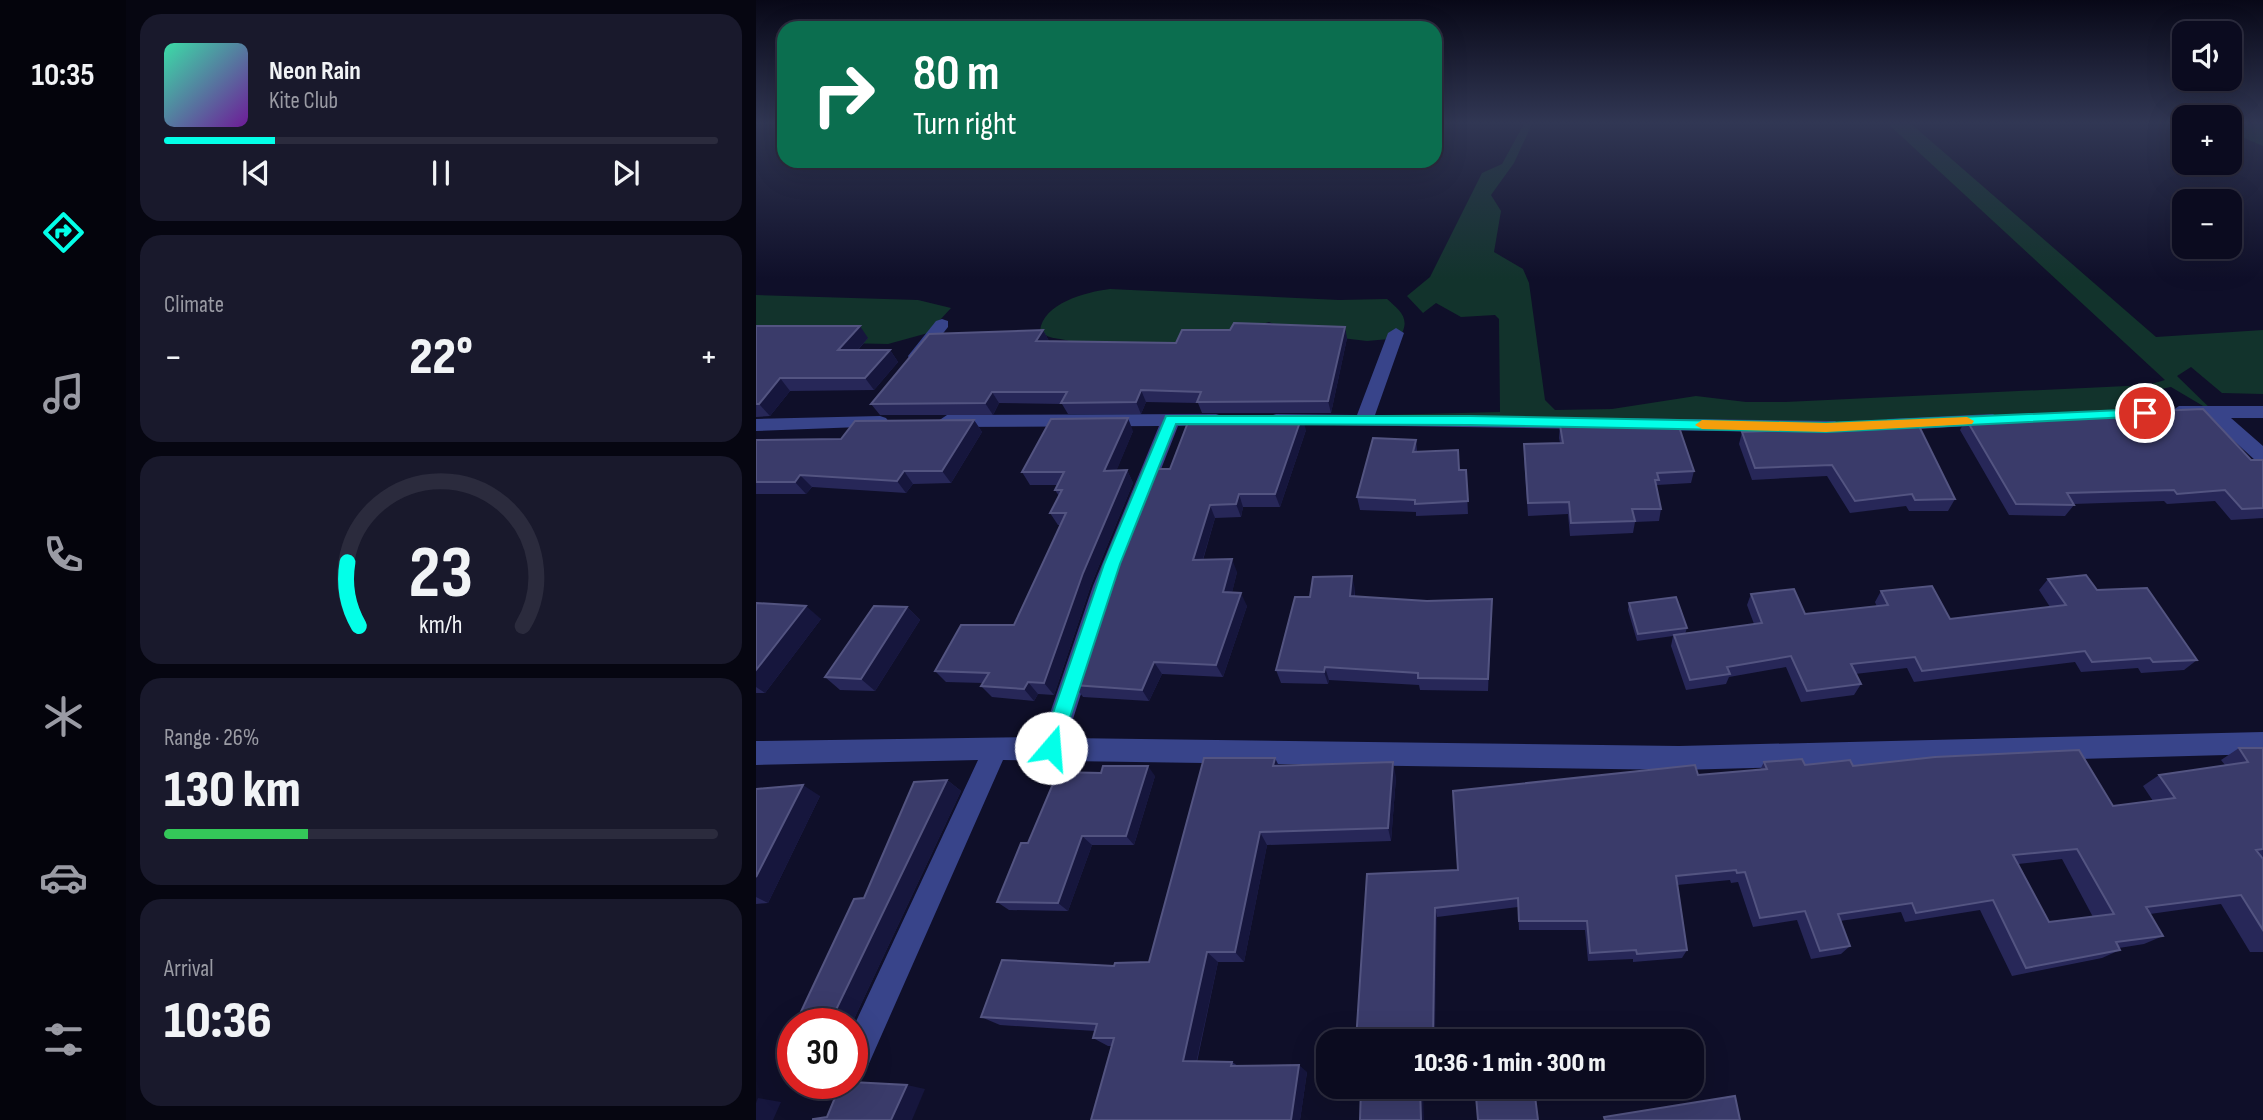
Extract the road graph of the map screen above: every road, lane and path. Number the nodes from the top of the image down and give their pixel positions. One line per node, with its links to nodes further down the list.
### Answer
1 (942, 324): 3 (street)
2 (1396, 333): 10 (street)
3 (901, 373)
4 (877, 402): 11 (street)
5 (2263, 412): 7 (street)
6 (2157, 413): 7 (street)
7 (2215, 413): 15 (street)
8 (2006, 419): 10 (street)
9 (1171, 420): 10 (street); 13 (street); 18 (street)
10 (1364, 420)
11 (861, 422): 12 (street); 14 (street)
12 (901, 422)
13 (928, 422)
14 (756, 425)
15 (2263, 456)
16 (2263, 743): 18 (street)
17 (996, 748): 18 (street); 19 (street); 20 (street)
18 (1051, 748)
19 (756, 752)
20 (868, 1031)

